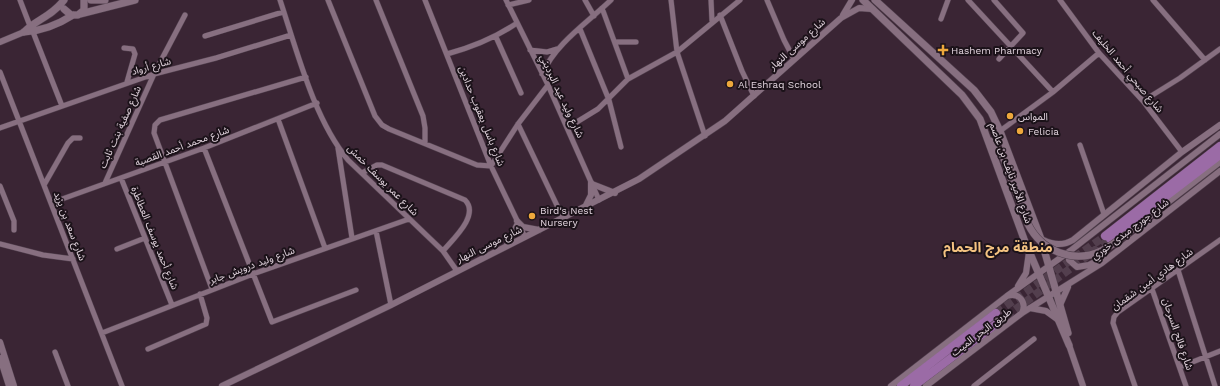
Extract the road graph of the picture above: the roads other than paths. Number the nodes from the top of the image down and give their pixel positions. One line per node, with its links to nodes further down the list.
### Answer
1 (20, 0): 39 (street)
2 (64, 0): 28 (street); 39 (main road)
3 (84, 0): 31 (main road)
4 (91, 0): 5 (main road)
5 (105, 0)
6 (134, 0): 31 (main road)
7 (280, 0): 30 (street, شارع عمر يوسف خمش)
8 (328, 0): 87 (street)
9 (376, 0): 87 (street)
10 (425, 0): 55 (street, شارع باسل يعقوب حدادين)
11 (529, 0): 26 (street)
12 (585, 0): 34 (street)
13 (610, 0): 27 (street)
14 (671, 0): 53 (street)
15 (711, 0): 37 (street)
16 (740, 0): 33 (street)
17 (767, 0): 57 (street)
18 (852, 0): 35 (street, شارع موسى النهار)
19 (863, 0): 29 (main road, شارع الأمير نايف بن عاصم)
20 (875, 0): 81 (main road, شارع الأمير نايف بن عاصم)
21 (948, 0): 36 (street)
22 (968, 0): 48 (street)
23 (994, 0): 48 (street)
24 (1060, 0): 54 (street, شارع صبحي أحمد الخليف)
25 (1153, 0): 58 (street)
26 (507, 3): 38 (street, شارع وليد عيد البرديني)
27 (602, 8): 34 (street); 46 (street)
28 (64, 9): 31 (main road)
29 (872, 9): 35 (street, شارع موسى النهار); 85 (main road, شارع الأمير نايف بن عاصم)
30 (283, 12): 42 (street, شارع عمر يوسف خمش); 43 (street)
31 (76, 14): 39 (main road)
32 (185, 15): 60 (street, شارع صفية بنت ثابت)
33 (720, 15): 37 (street); 69 (street)
34 (594, 16): 40 (street)
35 (841, 18): 57 (street, شارع موسى النهار)
36 (941, 19)
37 (712, 21): 53 (street)
38 (517, 23): 44 (street); 52 (street, شارع وليد عيد البرديني)
39 (32, 29): 41 (main road); 73 (street)
40 (580, 29): 50 (street); 70 (street)
41 (24, 32): 45 (street)
42 (291, 35): 60 (street, شارع أرواد); 62 (street, شارع عمر يوسف خمش)
43 (205, 36)
44 (496, 37): 55 (street); 68 (street)
45 (0, 42)
46 (615, 42): 47 (street); 63 (street)
47 (636, 42)
48 (1011, 45): 56 (street); 67 (street)
49 (124, 48): 64 (street)
50 (559, 48): 52 (street); 61 (street)
51 (1220, 49): 58 (street)
52 (530, 50): 61 (street, شارع وليد عيد البرديني)
53 (677, 52): 63 (street); 83 (street)
54 (1099, 53): 67 (street); 71 (street, شارع صبحي أحمد الخليف)
55 (447, 54): 97 (street, شارع باسل يعقوب حدادين)
56 (999, 58)
57 (794, 59): 69 (street, شارع موسى النهار)
58 (1205, 60): 71 (street)
59 (0, 72): 65 (street, شارع سعد بن يزيد)
60 (154, 74): 64 (street, شارع أرواد); 101 (street, شارع صفية بنت ثابت)
61 (542, 74): 66 (street, شارع وليد عيد البرديني)
62 (306, 76): 72 (street, شارع عمر يوسف خمش); 95 (street)
63 (628, 79): 70 (street)
64 (127, 82): 73 (street, شارع أرواد)
65 (2, 84): 75 (street, شارع سعد بن يزيد)
66 (548, 85): 76 (street); 79 (street, شارع وليد عيد البرديني)
67 (1054, 92): 81 (street)
68 (521, 93)
69 (754, 96): 83 (street, شارع موسى النهار)
70 (608, 100): 79 (street); 91 (street)
71 (1143, 102): 93 (street, شارع صبحي أحمد الخليف)
72 (317, 103): 74 (street, شارع محمد أحمد القصبة); 90 (street, شارع عمر يوسف خمش)
73 (62, 106): 75 (street, شارع أرواد)
74 (278, 119): 92 (street, شارع محمد أحمد القصبة); 125 (street)
75 (19, 121): 78 (street, شارع أرواد); 103 (street, شارع سعد بن يزيد)
76 (518, 124): 97 (street); 110 (street)
77 (1220, 125): 93 (street)
78 (0, 128)
79 (567, 128): 102 (street, شارع وليد عيد البرديني)
80 (1220, 129): 86 (street)
81 (1000, 131): 121 (main road, شارع الأمير نايف بن عاصم)
82 (1220, 134): 86 (street)
83 (705, 136): 105 (street, شارع موسى النهار)
84 (80, 138): 103 (street)
85 (989, 141): 116 (main road, bridge); 129 (main road, شارع الأمير نايف بن عاصم)
86 (1209, 142): 128 (street)
87 (425, 143): 97 (street)
88 (1080, 145): 109 (street)
89 (1220, 146): 94 (main road)
90 (338, 147): 99 (street, شارع عمر يوسف خمش); 120 (street)
91 (621, 147)
92 (204, 148): 95 (street, شارع محمد أحمد القصبة); 134 (street)
93 (1182, 152): 109 (street)
94 (1220, 155)
95 (166, 162): 100 (street, شارع محمد أحمد القصبة); 138 (street)
96 (1220, 162): 116 (street)
97 (492, 166): 112 (street, شارع باسل يعقوب حدادين)
98 (1220, 171): 117 (street, شارع جورج مبدى خوري)
99 (362, 173): 111 (street, شارع عمر يوسف خمش); 127 (street)
100 (121, 178): 101 (street, شارع محمد أحمد القصبة); 119 (street, شارع أحمد يوسف العطاطرة)
101 (105, 183): 107 (street, شارع محمد أحمد القصبة)
102 (592, 183): 105 (street); 106 (street, شارع وليد عيد البرديني); 108 (street)
103 (44, 185): 107 (street, شارع سعد بن يزيد)
104 (0, 186): 113 (street)
105 (615, 193): 106 (street, شارع موسى النهار)
106 (599, 200): 108 (street, شارع موسى النهار)
107 (52, 203): 130 (street, شارع سعد بن يزيد)
108 (585, 207): 110 (street, شارع موسى النهار)
109 (1104, 214): 121 (street)
110 (563, 218): 114 (street, شارع موسى النهار)
111 (409, 219): 115 (street, شارع وليد درويش جابر); 127 (street, شارع عمر يوسف خمش)
112 (517, 222): 114 (street); 118 (street, شارع باسل يعقوب حدادين); 124 (street)
113 (14, 230)
114 (539, 230): 118 (street, شارع موسى النهار)
115 (376, 231): 120 (street, شارع وليد درويش جابر); 146 (street)
116 (1127, 234)
117 (1141, 234): 128 (street); 136 (street, شارع جورج مبدى خوري)
118 (525, 237): 124 (street, شارع موسى النهار)
119 (145, 238): 126 (street); 145 (street, شارع أحمد يوسف العطاطرة)
120 (352, 238): 125 (street, شارع وليد درويش جابر)
121 (1041, 239): 131 (main road, شارع الأمير نايف بن عاصم)
122 (1220, 240): 132 (street, شارع هادي أمين شقمان)
123 (0, 244): 130 (street)
124 (506, 246): 133 (street, شارع موسى النهار)
125 (325, 248): 134 (street, شارع وليد درويش جابر)
126 (117, 249)
127 (443, 251): 133 (street, شارع عمر يوسف خمش)
128 (1070, 251): 131 (street)
129 (1029, 252): 135 (main road, شارع الأمير نايف بن عاصم); 140 (street)
130 (73, 260): 153 (street, شارع سعد بن يزيد)
131 (1049, 266): 135 (street); 141 (main road, شارع الأمير نايف بن عاصم)
132 (1178, 270): 137 (street, شارع هادي أمين شقمان); 160 (street)
133 (457, 271): 146 (street, شارع موسى النهار)
134 (253, 274): 138 (street, شارع وليد درويش جابر); 139 (street)
135 (1039, 274): 140 (street); 144 (main road, شارع الأمير نايف بن عاصم)
136 (1072, 282): 141 (street, شارع جورج مبدى خوري); 147 (street)
137 (1152, 288): 162 (street, شارع فالح السرحان); 174 (street, شارع هادي أمين شقمان)
138 (212, 289): 142 (street, شارع وليد درويش جابر)
139 (356, 290)
140 (1014, 291): 143 (street)
141 (1057, 292): 144 (street, شارع جورج مبدى خوري); 147 (main road, شارع الأمير نايف بن عاصم)
142 (200, 294): 145 (street, شارع وليد درويش جابر); 157 (street)
143 (1007, 296): 150 (street); 168 (street)
144 (1049, 296): 148 (street, طريق البحر الميت); 151 (main road, شارع الأمير نايف بن عاصم)
145 (172, 305): 153 (street, شارع وليد درويش جابر)
146 (391, 305): 167 (street, شارع موسى النهار)
147 (1060, 305): 156 (main road, شارع الأمير نايف بن عاصم)
148 (1030, 308): 150 (street, طريق البحر الميت); 151 (street)
149 (996, 313): 169 (main road)
150 (1022, 313): 171 (street, طريق البحر الميت)
151 (1058, 320): 156 (main road, شارع الأمير نايف بن عاصم)
152 (996, 324): 170 (main road, طريق البحر الميت)
153 (102, 333): 166 (street, شارع سعد بن يزيد)
154 (1034, 339): 172 (street)
155 (0, 342): 164 (street)
156 (1069, 345): 173 (street)
157 (148, 349)
158 (1220, 351): 160 (street)
159 (55, 352): 165 (street)
160 (1207, 356): 162 (street); 176 (street)
161 (0, 358): 163 (street)
162 (1180, 367): 175 (street, شارع فالح السرحان)
163 (9, 386)
164 (14, 386)
165 (68, 386)
166 (122, 386)
167 (222, 386)
168 (890, 386)
169 (901, 386)
170 (914, 386)
171 (926, 386)
172 (974, 386)
173 (1083, 386)
174 (1135, 386)
175 (1186, 386)
176 (1216, 386)

